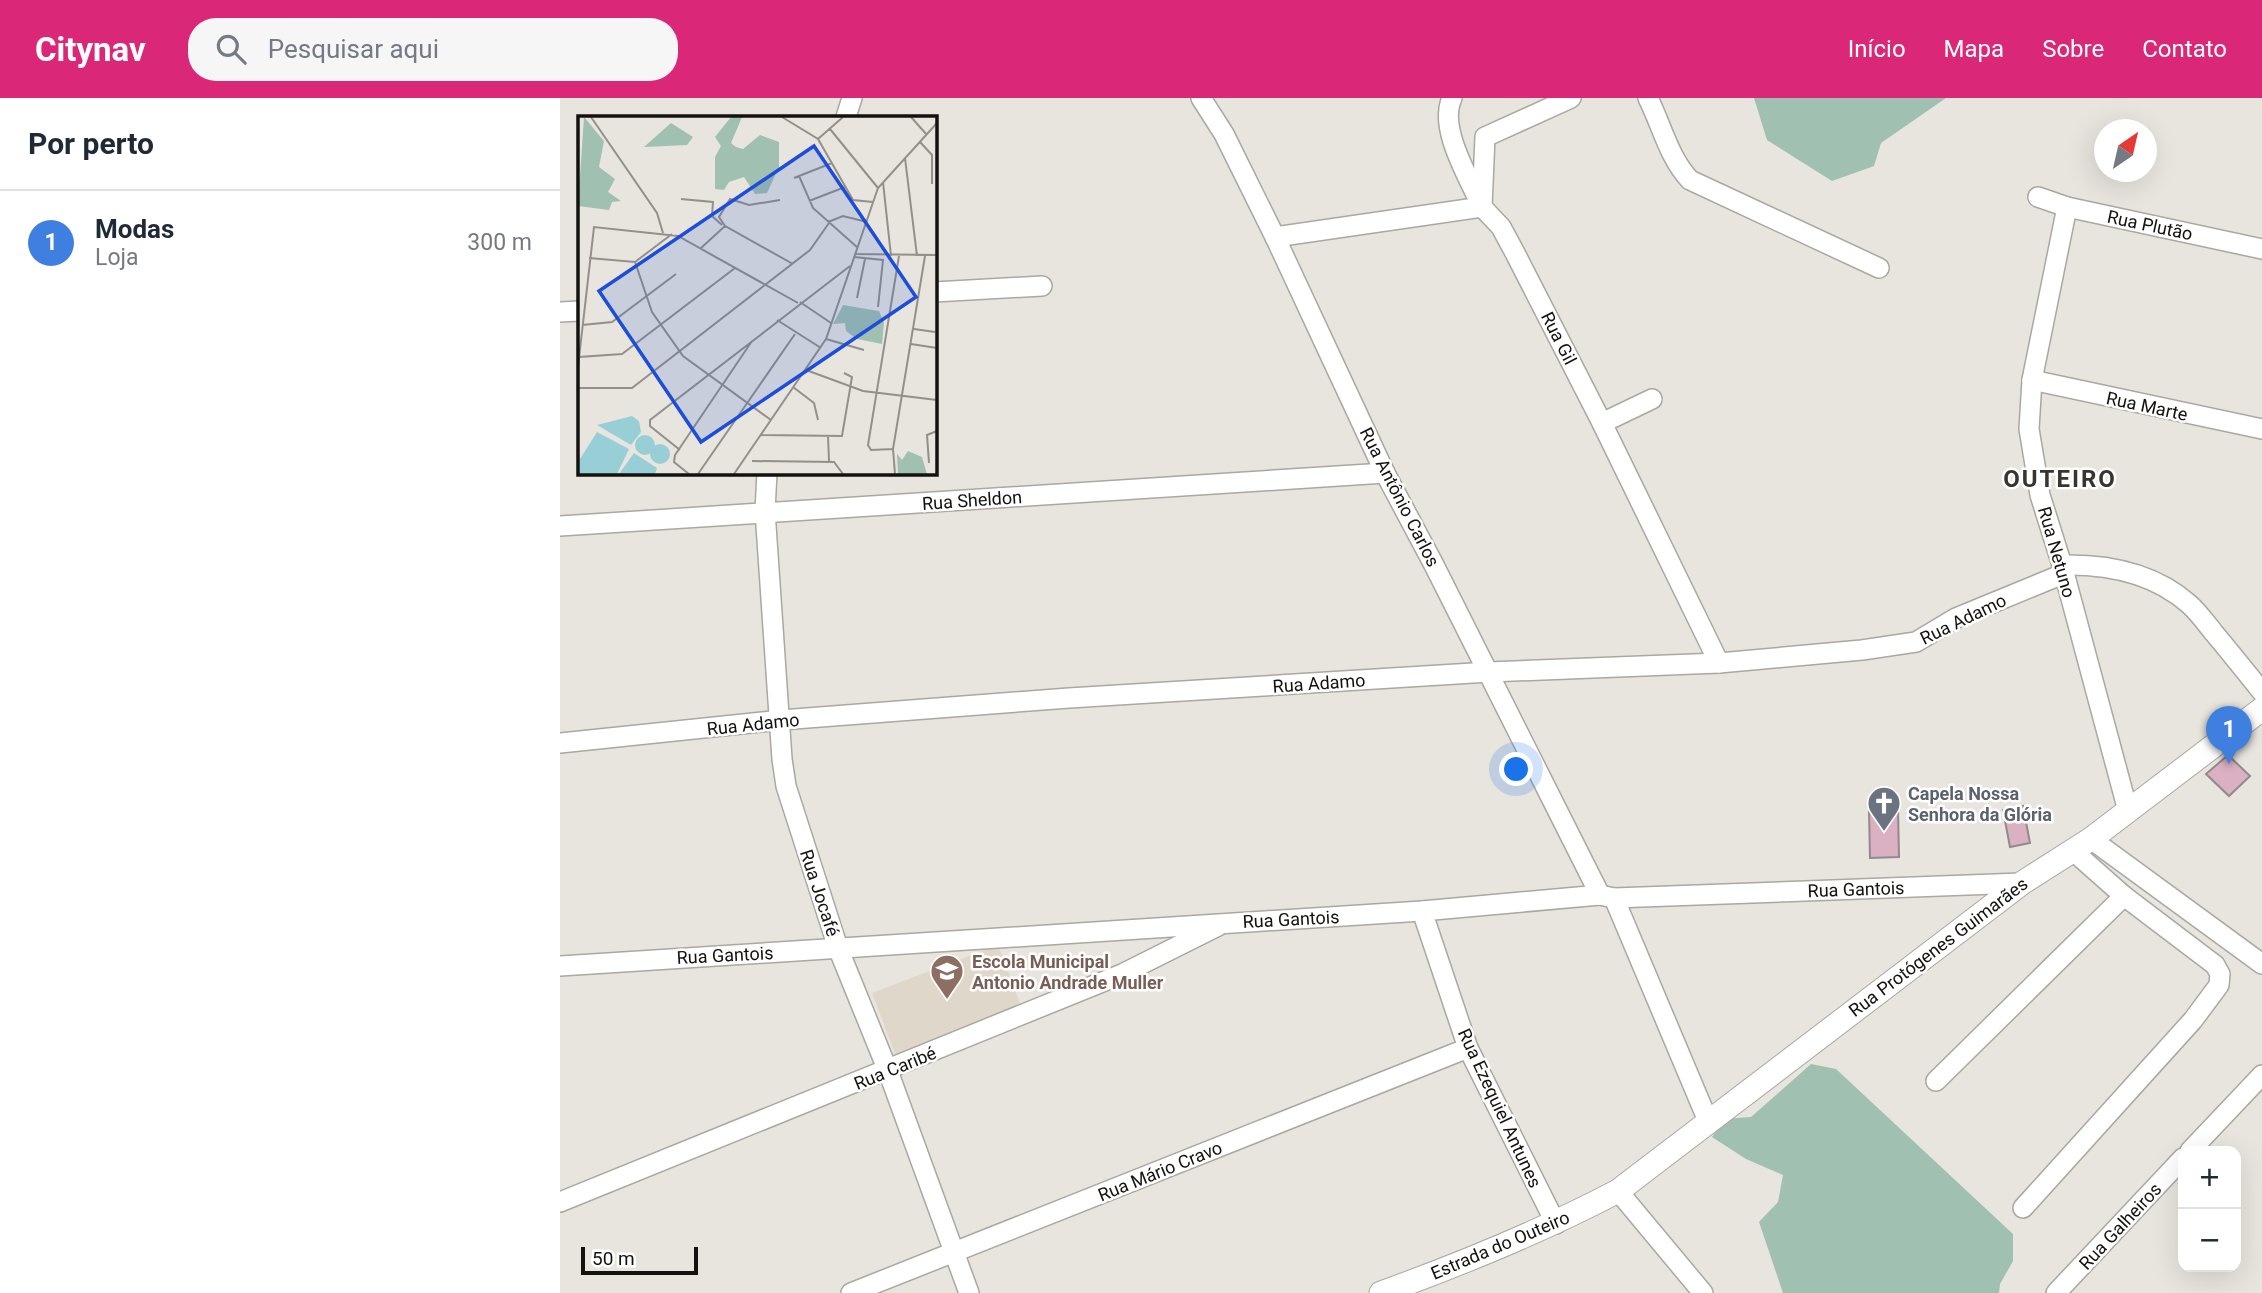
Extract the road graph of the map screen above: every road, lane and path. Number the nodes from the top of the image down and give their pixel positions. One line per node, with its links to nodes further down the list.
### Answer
1 (852, 98): 6 (street)
2 (1202, 98): 10 (street, Rua Antônio Carlos)
3 (1452, 98): 8 (street, Rua Gil)
4 (1571, 98): 8 (street)
5 (1648, 98): 12 (street)
6 (846, 116)
7 (2038, 197): 9 (street, Rua Plutão)
8 (1482, 207): 10 (street); 19 (street, Rua Gil)
9 (2067, 207): 11 (street, Rua Plutão); 17 (street, Rua Netuno)
10 (1275, 237): 21 (street, Rua Antônio Carlos)
11 (2262, 249)
12 (1879, 268)
13 (1042, 286): 14 (street)
14 (936, 292)
15 (578, 311): 16 (street)
16 (560, 312)
17 (2032, 380): 20 (street, Rua Marte); 25 (street, Rua Netuno)
18 (1652, 399): 19 (street)
19 (1602, 423): 26 (street, Rua Gil)
20 (2262, 429)
21 (1385, 472): 23 (street, Rua Sheldon); 27 (street, Rua Antônio Carlos)
22 (767, 474): 23 (street, Rua Jocafé)
23 (765, 511): 24 (street, Rua Sheldon); 30 (street, Rua Jocafé)
24 (560, 526)
25 (2063, 569): 26 (street, Rua Adamo); 28 (street); 32 (street, Rua Netuno)
26 (1719, 663): 27 (street, Rua Adamo)
27 (1489, 673): 30 (street, Rua Adamo); 35 (street, Rua Antônio Carlos)
28 (2262, 692)
29 (2262, 709): 32 (street, Rua Protógenes Guimarães)
30 (781, 720): 31 (street, Rua Adamo); 39 (street, Rua Jocafé)
31 (560, 743)
32 (2128, 811): 33 (street, Rua Protógenes Guimarães)
33 (2082, 845): 34 (street, Rua Protógenes Guimarães); 36 (street); 40 (street)
34 (2022, 883): 35 (street, Rua Gantois); 46 (street, Rua Protógenes Guimarães)
35 (1607, 896): 37 (street, Rua Gantois); 46 (street, Rua Antônio Carlos)
36 (2124, 896): 45 (street); 51 (street)
37 (1422, 911): 38 (street, Rua Gantois); 42 (street, Rua Ezequiel Antunes)
38 (1225, 923): 39 (street, Rua Gantois); 43 (street, Rua Caribé)
39 (838, 948): 41 (street, Rua Gantois); 43 (street, Rua Jocafé)
40 (2262, 964)
41 (560, 966)
42 (1468, 1048): 52 (street, Rua Ezequiel Antunes); 53 (street, Rua Mário Cravo)
43 (888, 1071): 50 (street, Rua Caribé); 53 (street, Rua Jocafé)
44 (2262, 1075): 47 (street)
45 (1936, 1081)
46 (1708, 1121): 49 (street, Rua Protógenes Guimarães)
47 (2195, 1146)
48 (2178, 1163): 58 (street, Rua Galheiros)
49 (1618, 1191): 52 (street, Estrada do Outeiro); 57 (street)
50 (560, 1202)
51 (2024, 1208)
52 (1556, 1224): 54 (street, Estrada do Outeiro)
53 (954, 1253): 55 (street, Rua Mário Cravo); 56 (street, Rua Jocafé)
54 (1392, 1291)
55 (851, 1293)
56 (969, 1293)
57 (1703, 1293)
58 (2056, 1293)

